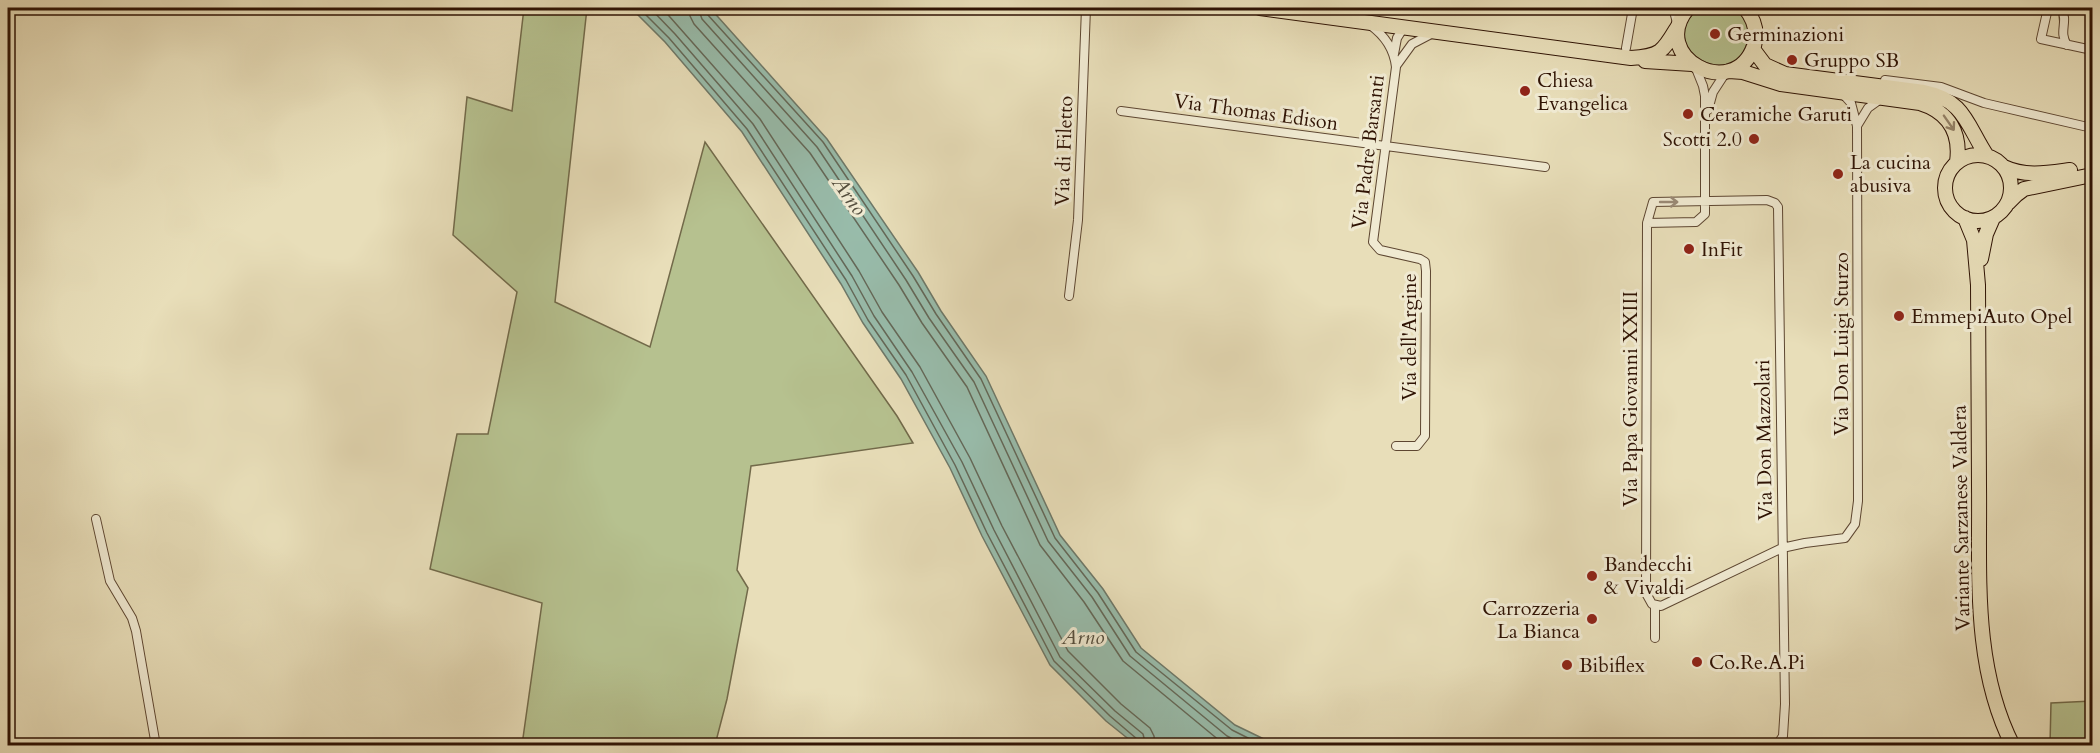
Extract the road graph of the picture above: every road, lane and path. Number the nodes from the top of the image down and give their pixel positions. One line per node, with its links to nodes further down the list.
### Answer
1 (1086, 8): 43 (street, Via di Filetto)
2 (1260, 8): 9 (main road)
3 (1633, 8): 17 (street)
4 (1673, 8): 10 (street)
5 (1688, 8): 10 (main road)
6 (2048, 8): 13 (street)
7 (2061, 8): 13 (street)
8 (1750, 11): 15 (main road)
9 (1365, 22): 11 (main road); 18 (street, Via Padre Barsanti)
10 (1678, 26): 17 (main road); 19 (main road)
11 (1404, 27): 12 (main road); 14 (street); 18 (street, Via Padre Barsanti)
12 (1443, 33): 14 (street, Via Padre Barsanti); 17 (main road)
13 (2067, 45): 16 (street)
14 (1407, 49): 20 (street, Via Padre Barsanti)
15 (1753, 49): 21 (main road); 30 (main road)
16 (2092, 50)
17 (1629, 53): 19 (main road)
18 (1394, 54): 20 (street, Via Padre Barsanti)
19 (1694, 65): 21 (main road); 26 (street)
20 (1395, 67): 29 (street, Via Padre Barsanti)
21 (1727, 71): 23 (main road); 26 (street)
22 (1885, 80): 28 (street)
23 (1842, 93): 24 (main road); 27 (street, Via Don Luigi Sturzo)
24 (1882, 98): 27 (street); 31 (main road, one-way to 31)
25 (1121, 111): 29 (street, Via Thomas Edison)
26 (1706, 119): 36 (street)
27 (1857, 126): 46 (street, Via Don Luigi Sturzo)
28 (2092, 128)
29 (1385, 145): 32 (street, Via Thomas Edison); 41 (street, Via Padre Barsanti)
30 (1987, 156): 31 (main road); 33 (main road)
31 (1957, 162): 38 (main road)
32 (1545, 167)
33 (2004, 167): 34 (main road); 37 (main road)
34 (2092, 167)
35 (2092, 175): 37 (main road)
36 (1706, 202): 40 (street); 40 (street, Via Don Mazzolari, one-way to 36); 46 (street, Via Don Mazzolari)
37 (2007, 205): 39 (main road)
38 (1965, 218): 39 (main road); 42 (main road)
39 (1993, 218): 42 (main road)
40 (1647, 223): 47 (street, Via Papa Giovanni XXIII)
41 (1373, 241): 44 (street, Via dell'Argine)
42 (1978, 285): 51 (main road, Variante Sarzanese Valdera)
43 (1069, 296)
44 (1396, 446)
45 (96, 519): 50 (street)
46 (1782, 548): 47 (street); 49 (street, Via Don Mazzolari)
47 (1655, 606): 48 (street, Via Papa Giovanni XXIII)
48 (1654, 638)
49 (1777, 745)
50 (156, 746)
51 (2013, 746)

